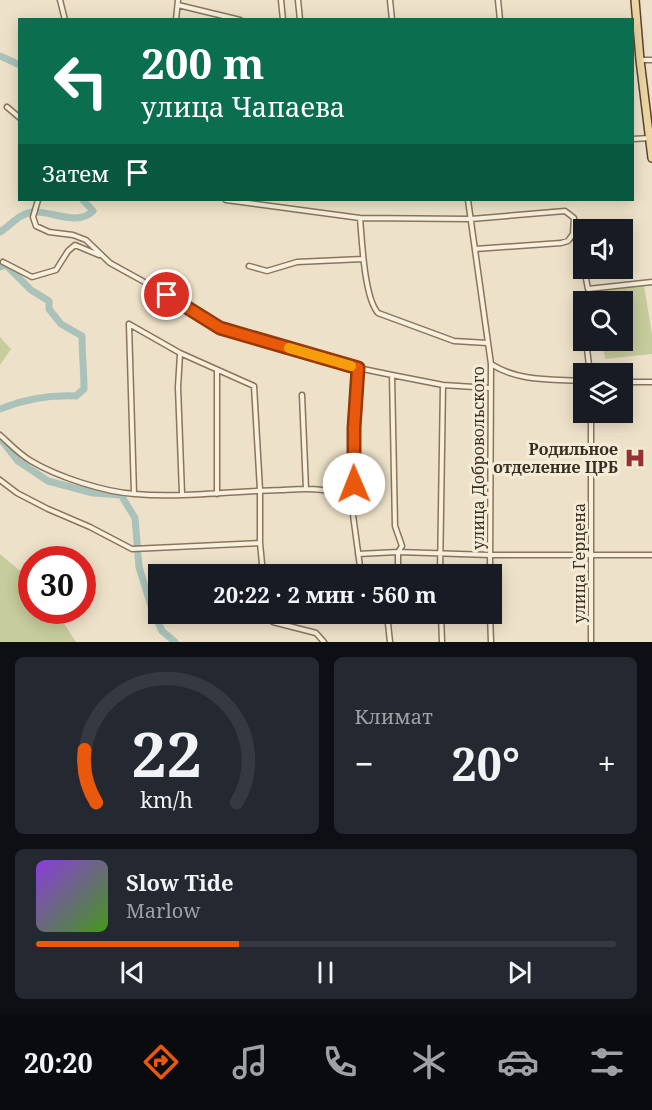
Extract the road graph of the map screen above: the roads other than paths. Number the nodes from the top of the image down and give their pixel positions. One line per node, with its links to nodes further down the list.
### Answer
1 (60, 0): 8 (street)
2 (281, 0): 11 (street)
3 (298, 0): 12 (street)
4 (390, 0): 13 (street)
5 (498, 0): 14 (street)
6 (635, 0): 15 (main road)
7 (178, 3): 9 (street); 10 (street)
8 (64, 18)
9 (176, 18)
10 (233, 18)
11 (283, 18)
12 (300, 18)
13 (392, 18)
14 (500, 18)
15 (635, 21): 16 (main road)
16 (640, 60): 17 (street); 20 (main road)
17 (652, 60)
18 (7, 107): 19 (street)
19 (18, 116)
20 (650, 136): 21 (street); 22 (main road)
21 (634, 139)
22 (652, 158)
23 (38, 201): 31 (street)
24 (233, 201): 26 (street)
25 (468, 201): 27 (street, улица Добровольского)
26 (360, 218): 27 (street); 32 (street)
27 (471, 219): 28 (street); 30 (street, улица Добровольского)
28 (574, 219)
29 (573, 234): 30 (street)
30 (475, 249): 37 (street, улица Добровольского)
31 (103, 256): 33 (street); 40 (street)
32 (363, 259): 34 (street); 37 (street)
33 (3, 262)
34 (249, 266)
35 (586, 279): 36 (street)
36 (652, 282)
37 (487, 343): 39 (street, улица Добровольского)
38 (180, 353): 41 (street); 54 (street); 55 (street)
39 (491, 364): 43 (street); 47 (street, улица Добровольского)
40 (358, 368): 42 (street); 57 (street)
41 (217, 370): 53 (street); 56 (street)
42 (392, 375): 46 (street); 59 (street)
43 (573, 380)
44 (633, 382): 45 (street)
45 (652, 382)
46 (443, 385): 47 (street); 60 (street)
47 (490, 388): 62 (street, улица Добровольского)
48 (302, 395): 52 (street)
49 (591, 423): 63 (street, улица Герцена)
50 (0, 435): 54 (street)
51 (0, 480): 58 (street)
52 (306, 489): 53 (street); 57 (street)
53 (260, 490): 56 (street); 58 (street)
54 (134, 494): 55 (street)
55 (182, 494): 56 (street)
56 (217, 494)
57 (351, 500): 61 (street)
58 (260, 543): 65 (street)
59 (398, 552): 60 (street); 61 (street); 67 (street)
60 (439, 552): 62 (street); 68 (street)
61 (358, 554): 66 (street)
62 (490, 555): 63 (street); 69 (street, улица Добровольского)
63 (592, 555): 64 (street); 78 (street, улица Герцена)
64 (652, 555)
65 (262, 564)
66 (360, 564)
67 (398, 564)
68 (440, 564)
69 (490, 564)
70 (281, 624): 74 (street)
71 (388, 624): 75 (street)
72 (441, 624): 76 (street)
73 (490, 624): 77 (street)
74 (324, 642)
75 (390, 642)
76 (442, 642)
77 (491, 642)
78 (591, 642)

